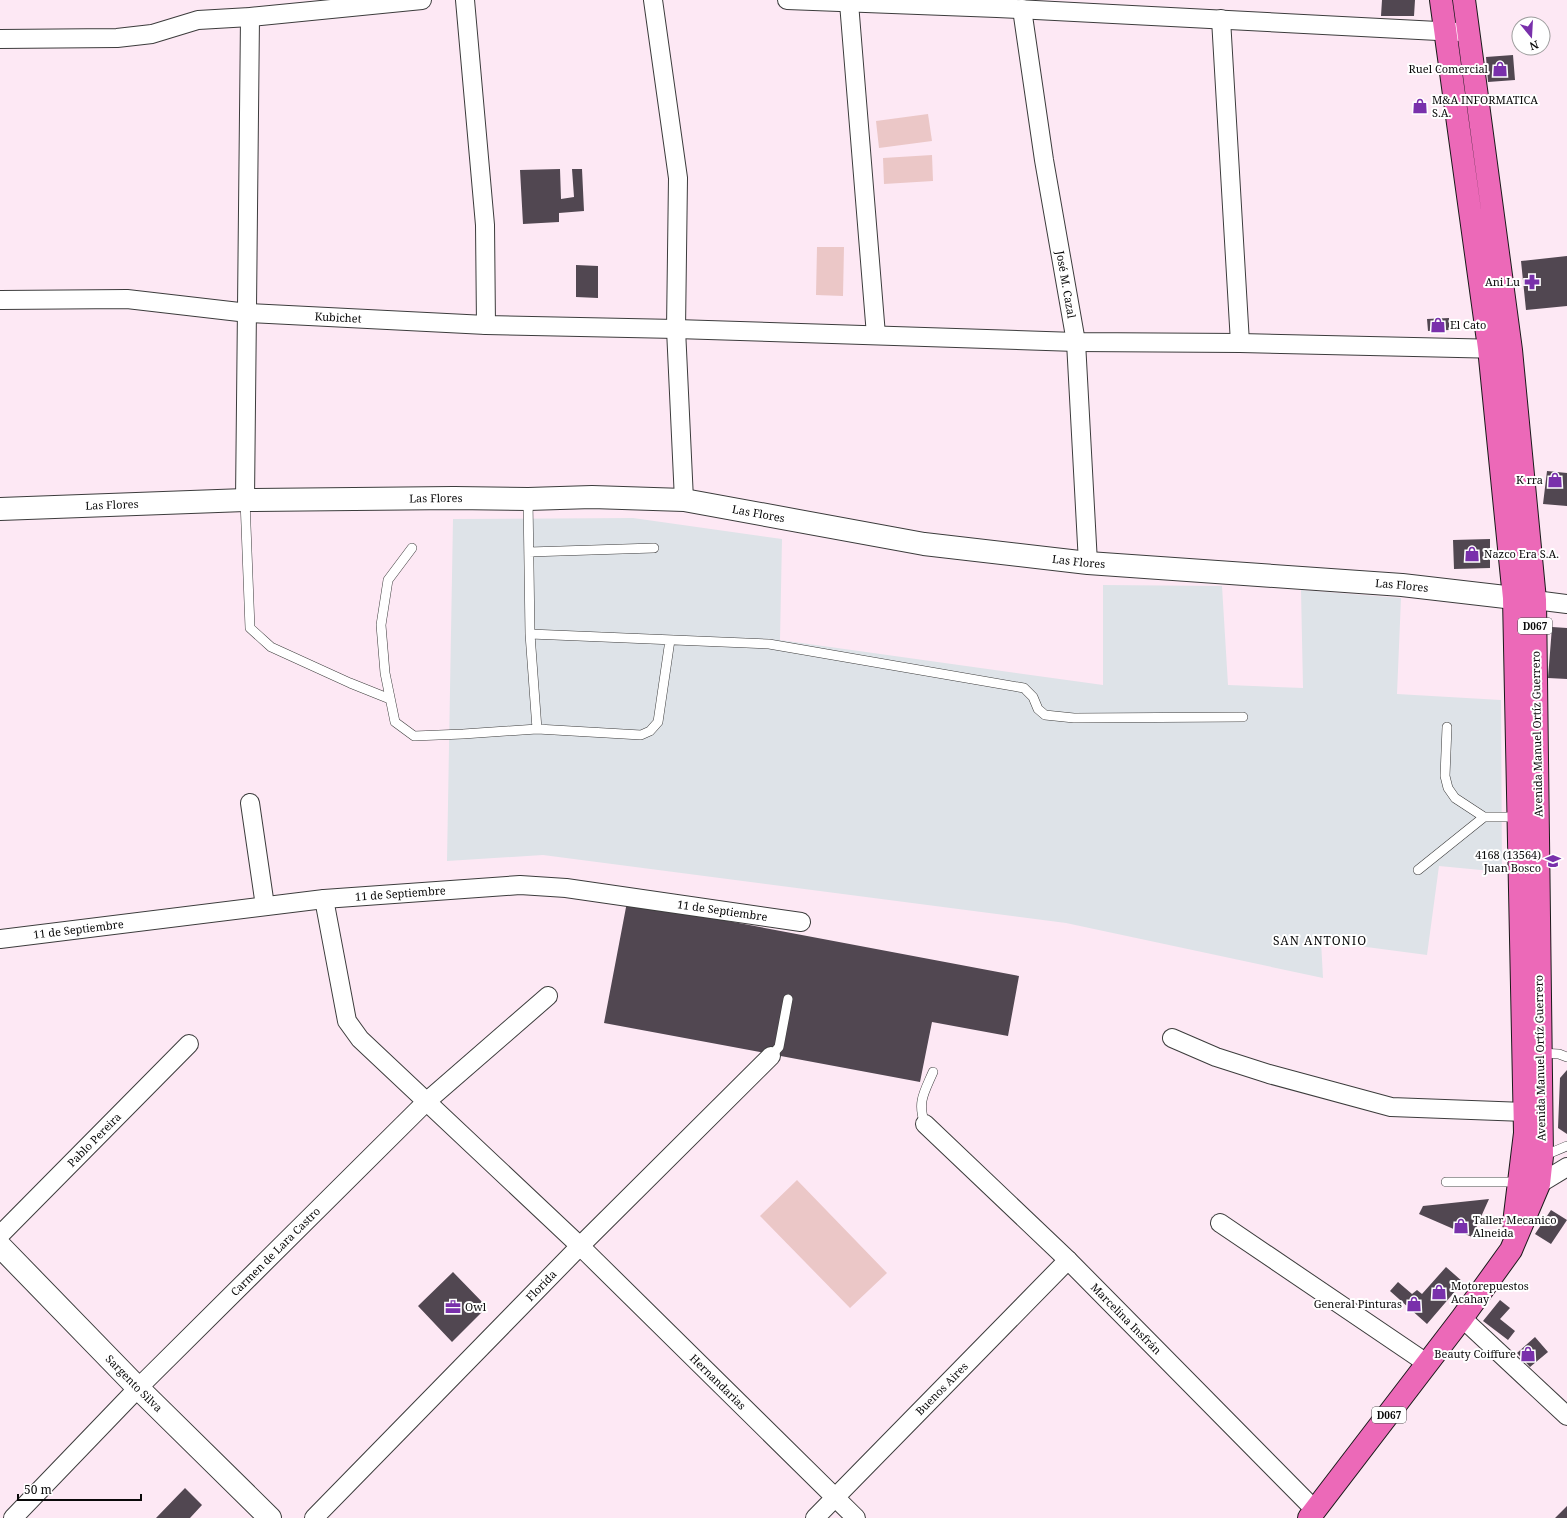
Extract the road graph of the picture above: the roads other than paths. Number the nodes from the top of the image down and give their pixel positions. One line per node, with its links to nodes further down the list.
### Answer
1 (422, 0): 10 (street)
2 (465, 0): 17 (street)
3 (652, 0): 18 (street)
4 (787, 0): 7 (street)
5 (1441, 0): 12 (main road, Avenida Manuel Ortíz Guerrero / D067)
6 (1464, 0): 13 (main road, Avenida Manuel Ortíz Guerrero / D067)
7 (849, 3): 8 (street); 19 (street)
8 (997, 4): 9 (street)
9 (1022, 9): 11 (street); 20 (street, José M. Cazal)
10 (250, 17): 14 (street); 16 (street)
11 (1221, 19): 12 (street); 21 (street)
12 (1446, 31): 13 (street); 22 (main road, Avenida Manuel Ortíz Guerrero / D067)
13 (1470, 33): 22 (main road, Avenida Manuel Ortíz Guerrero / D067)
14 (0, 39)
15 (0, 300): 16 (street, Kubichet)
16 (248, 313): 17 (street, Kubichet); 24 (street)
17 (486, 324): 18 (street, Kubichet)
18 (676, 329): 19 (street, Kubichet); 25 (street)
19 (876, 335): 20 (street, Kubichet)
20 (1076, 342): 21 (street, Kubichet); 30 (street, José M. Cazal)
21 (1240, 343): 22 (street, Kubichet)
22 (1500, 349): 31 (main road, Avenida Manuel Ortíz Guerrero / D067); 32 (main road, Avenida Manuel Ortíz Guerrero / D067)
23 (528, 499): 24 (street, Las Flores); 25 (street, Las Flores); 29 (lane)
24 (245, 500): 26 (street, Las Flores); 36 (lane)
25 (684, 500): 30 (street, Las Flores)
26 (0, 509)
27 (412, 548): 36 (lane)
28 (654, 548): 29 (lane)
29 (528, 552): 34 (lane)
30 (1088, 562): 31 (street, Las Flores)
31 (1514, 598): 32 (street, Las Flores); 42 (main road, Avenida Manuel Ortíz Guerrero / D067)
32 (1535, 600): 33 (street); 52 (main road, Avenida Manuel Ortíz Guerrero / D067)
33 (1567, 604)
34 (530, 634): 35 (lane); 39 (lane)
35 (670, 640): 37 (lane); 39 (lane)
36 (390, 700): 39 (lane)
37 (1243, 717)
38 (1447, 727): 41 (lane)
39 (537, 729)
40 (250, 803): 45 (street)
41 (1484, 817): 42 (lane); 43 (lane)
42 (1518, 818): 57 (main road, Avenida Manuel Ortíz Guerrero / D067)
43 (1418, 870)
44 (324, 899): 45 (street, 11 de Septiembre); 46 (street, 11 de Septiembre); 56 (street, Hernandarias)
45 (265, 906): 47 (street, 11 de Septiembre)
46 (801, 922)
47 (0, 939)
48 (548, 996): 56 (street, Carmen de Lara Castro)
49 (788, 999): 53 (lane)
50 (1172, 1038): 57 (street)
51 (189, 1044): 65 (street, Pablo Pereira)
52 (1540, 1054): 54 (lane); 60 (main road, Avenida Manuel Ortíz Guerrero / D067)
53 (771, 1056): 67 (street, Florida)
54 (1567, 1057)
55 (933, 1072): 58 (lane)
56 (426, 1102): 67 (street, Hernandarias); 71 (street, Carmen de Lara Castro)
57 (1525, 1112): 63 (main road, Avenida Manuel Ortíz Guerrero / D067)
58 (925, 1124): 68 (street, Marcelina Insfrán)
59 (1567, 1146): 60 (lane)
60 (1542, 1156): 63 (main road, Avenida Manuel Ortíz Guerrero / D067)
61 (1567, 1167): 63 (street)
62 (1446, 1182): 63 (lane)
63 (1529, 1183): 69 (main road, Avenida Manuel Ortíz Guerrero / D067)
64 (1220, 1223): 70 (street)
65 (0, 1235)
66 (0, 1246): 71 (street, Sargento Silva)
67 (580, 1246): 73 (street, Hernandarias); 77 (street, Florida)
68 (1068, 1260): 73 (street, Buenos Aires); 74 (street, Marcelina Insfrán)
69 (1462, 1318): 70 (main road, Avenida Manuel Ortíz Guerrero / D067); 72 (street)
70 (1428, 1364): 74 (main road, Avenida Manuel Ortíz Guerrero / D067)
71 (138, 1388): 75 (street, Carmen de Lara Castro); 76 (street, Sargento Silva)
72 (1567, 1416)
73 (835, 1497): 78 (street, Buenos Aires); 79 (street, Hernandarias)
74 (1316, 1516)
75 (12, 1518)
76 (270, 1518)
77 (314, 1518)
78 (814, 1518)
79 (856, 1518)

